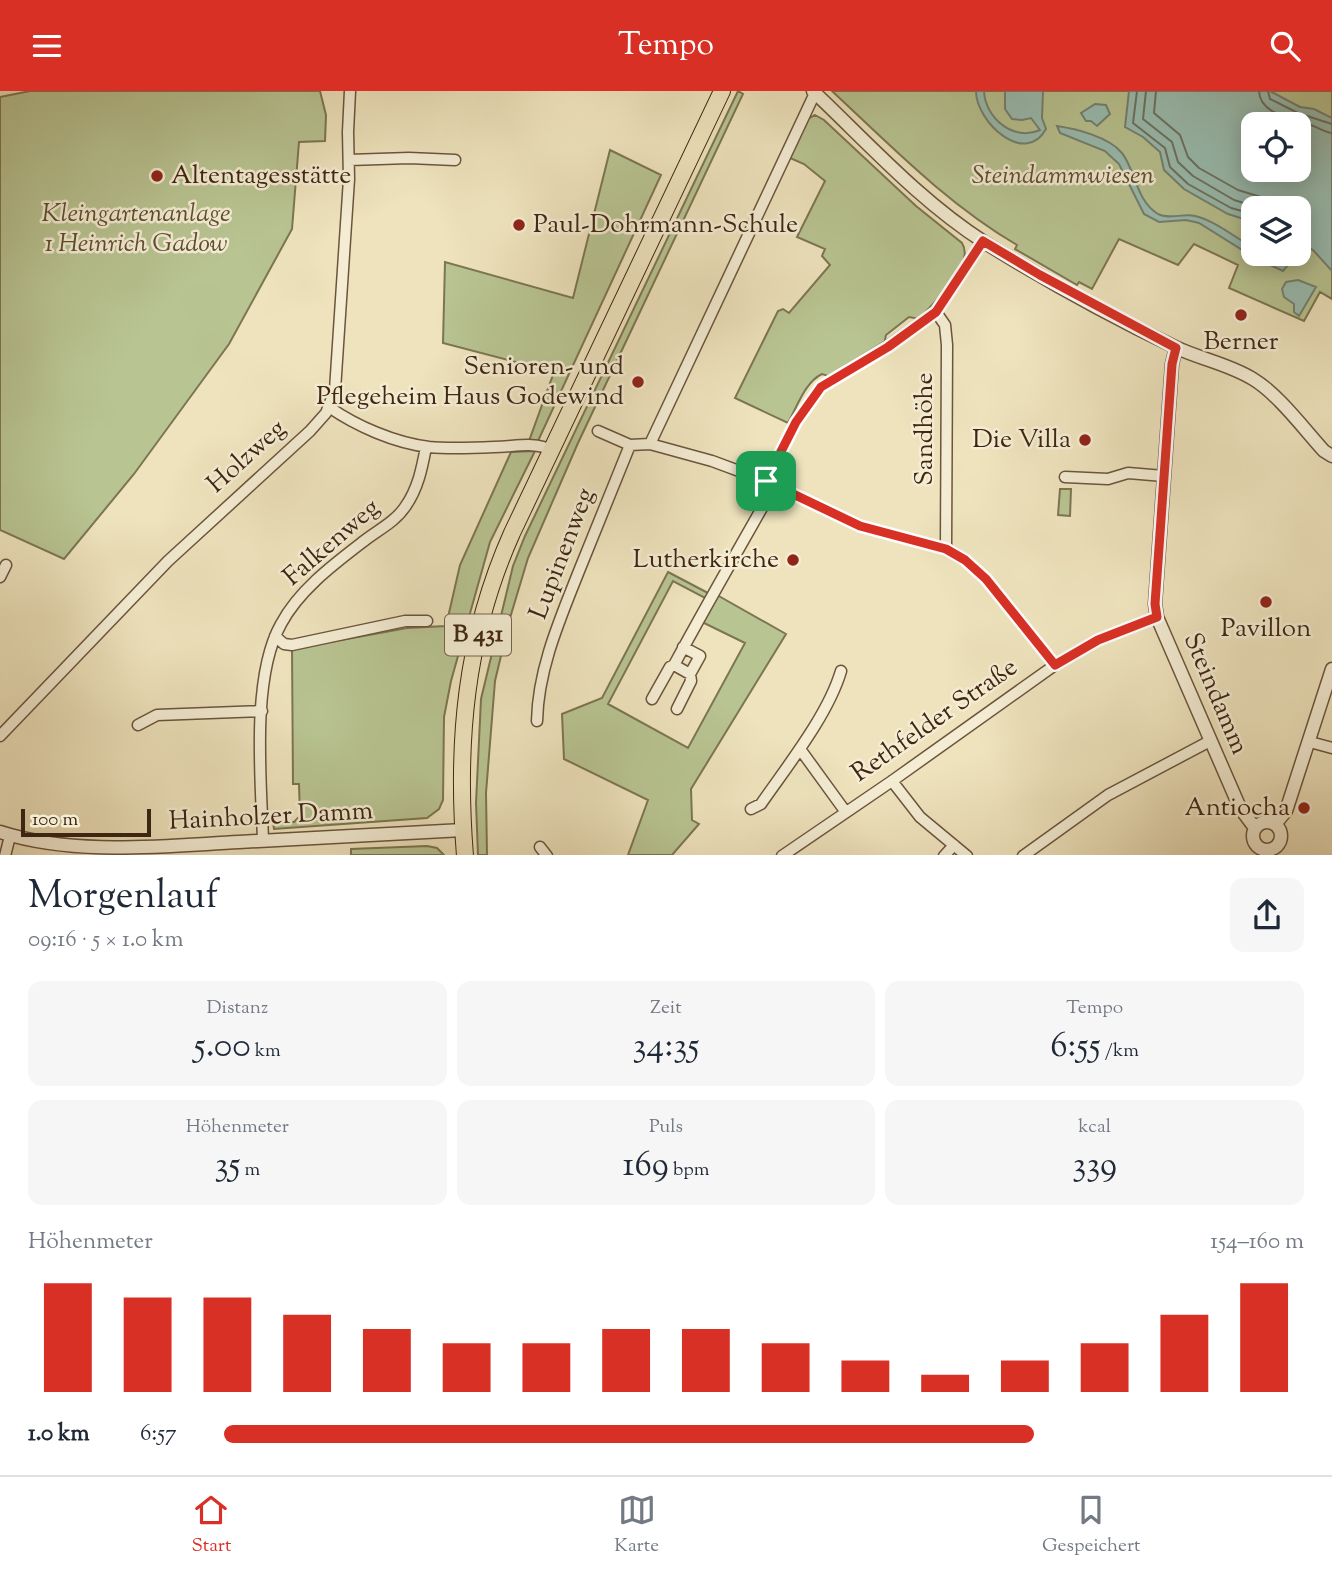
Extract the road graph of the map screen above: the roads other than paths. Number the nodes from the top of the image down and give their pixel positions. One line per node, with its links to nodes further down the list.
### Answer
1 (350, 91): 4 (street, Holzweg)
2 (722, 91): 16 (main road, B 431)
3 (814, 92): 6 (street); 12 (street)
4 (349, 160): 5 (street); 9 (street, Holzweg)
5 (455, 160)
6 (983, 241): 7 (street); 8 (street)
7 (936, 312): 20 (street); 21 (street, Sandhöhe)
8 (1176, 348): 11 (street); 18 (street, Steindamm)
9 (329, 407): 14 (street); 38 (street, Holzweg)
10 (598, 431): 13 (street)
11 (1312, 439): 15 (street); 17 (street)
12 (650, 444): 13 (street); 20 (street)
13 (630, 445): 36 (street, Lupinenweg)
14 (426, 447): 16 (street); 26 (street, Falkenweg)
15 (1332, 447)
16 (552, 450): 48 (main road, B 431)
17 (1332, 456)
18 (1164, 476): 19 (street); 24 (street, Steindamm)
19 (1065, 477)
20 (771, 483): 21 (street); 27 (street)
21 (946, 549): 29 (street)
22 (6, 565): 23 (street)
23 (0, 577)
24 (1157, 617): 29 (street, Rethfelder Straße); 39 (street, Steindamm)
25 (428, 621): 26 (street)
26 (275, 636): 35 (street, Falkenweg)
27 (683, 647): 28 (street); 32 (street)
28 (674, 665): 32 (street); 33 (street)
29 (1055, 665): 43 (street, Rethfelder Straße)
30 (1332, 669): 40 (street)
31 (841, 671): 42 (street)
32 (690, 674): 34 (street)
33 (652, 699)
34 (677, 709)
35 (262, 711): 37 (street); 50 (street, Falkenweg)
36 (537, 721)
37 (138, 725)
38 (0, 736)
39 (1210, 741): 47 (street, Steindamm); 60 (street)
40 (1310, 742): 41 (street); 46 (street)
41 (1332, 748)
42 (800, 749): 44 (street); 45 (street)
43 (892, 781): 45 (street, Rethfelder Straße); 51 (street)
44 (751, 809)
45 (845, 811): 57 (street, Rethfelder Straße)
46 (1275, 824): 47 (street); 54 (street)
47 (1255, 828): 53 (street)
48 (463, 830): 50 (street, Hainholzer Damm); 56 (main road, B 431)
49 (5, 834): 52 (street, Hainholzer Damm); 55 (street)
50 (263, 841): 52 (street, Hainholzer Damm)
51 (954, 845): 58 (street); 59 (street)
52 (169, 851)
53 (1259, 852): 54 (street)
54 (1276, 852)
55 (5, 855)
56 (465, 855)
57 (783, 855)
58 (945, 855)
59 (966, 855)
60 (1024, 855)

